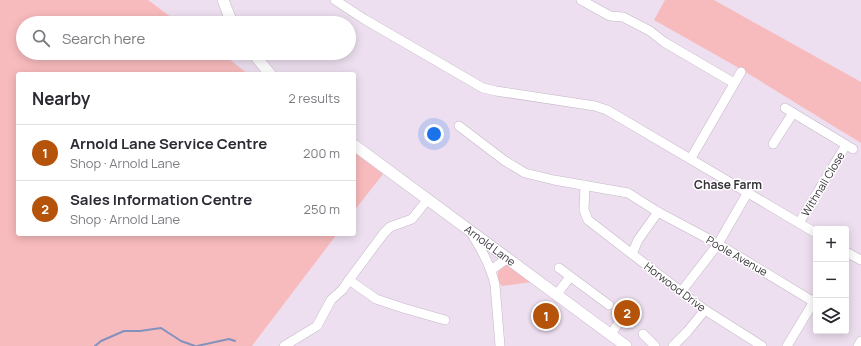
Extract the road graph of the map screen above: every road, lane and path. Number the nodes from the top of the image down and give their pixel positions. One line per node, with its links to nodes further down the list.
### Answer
1 (223, 0): 5 (street)
2 (230, 0): 5 (street)
3 (335, 0): 14 (street)
4 (581, 0): 10 (street)
5 (227, 12): 6 (street)
6 (229, 16)
7 (259, 60): 8 (street)
8 (268, 72)
9 (741, 72): 10 (street)
10 (734, 83): 14 (street)
11 (459, 126): 15 (street, Poole Avenue)
12 (773, 144): 19 (street, Withnall Close)
13 (356, 146): 17 (street, Arnold Lane)
14 (691, 158): 16 (street)
15 (586, 185): 18 (street, Poole Avenue); 23 (street, Horwood Drive)
16 (748, 192): 19 (street); 22 (street)
17 (428, 199): 20 (street, Arnold Lane); 30 (street)
18 (658, 212): 22 (street, Poole Avenue); 23 (street)
19 (799, 223): 21 (street)
20 (469, 229): 25 (street, Arnold Lane); 28 (street)
21 (813, 232)
22 (718, 244): 31 (street); 33 (street, Poole Avenue)
23 (632, 254): 31 (street, Horwood Drive)
24 (849, 254): 26 (street)
25 (508, 258): 28 (street); 32 (street, Arnold Lane)
26 (861, 260)
27 (559, 268): 29 (street)
28 (491, 270): 43 (street)
29 (570, 277): 32 (street); 36 (street)
30 (349, 280): 37 (street); 42 (street)
31 (681, 292): 35 (street, Horwood Drive)
32 (557, 294): 39 (street, Arnold Lane)
33 (813, 299)
34 (813, 303): 48 (street)
35 (705, 310): 46 (street); 47 (street, Horwood Drive)
36 (616, 312): 38 (street); 39 (street)
37 (445, 320)
38 (631, 324)
39 (611, 334): 44 (street, Arnold Lane)
40 (643, 334): 45 (street)
41 (861, 341): 49 (street)
42 (284, 346)
43 (500, 346)
44 (626, 346)
45 (655, 346)
46 (673, 346)
47 (762, 346)
48 (787, 346)
49 (858, 346)

